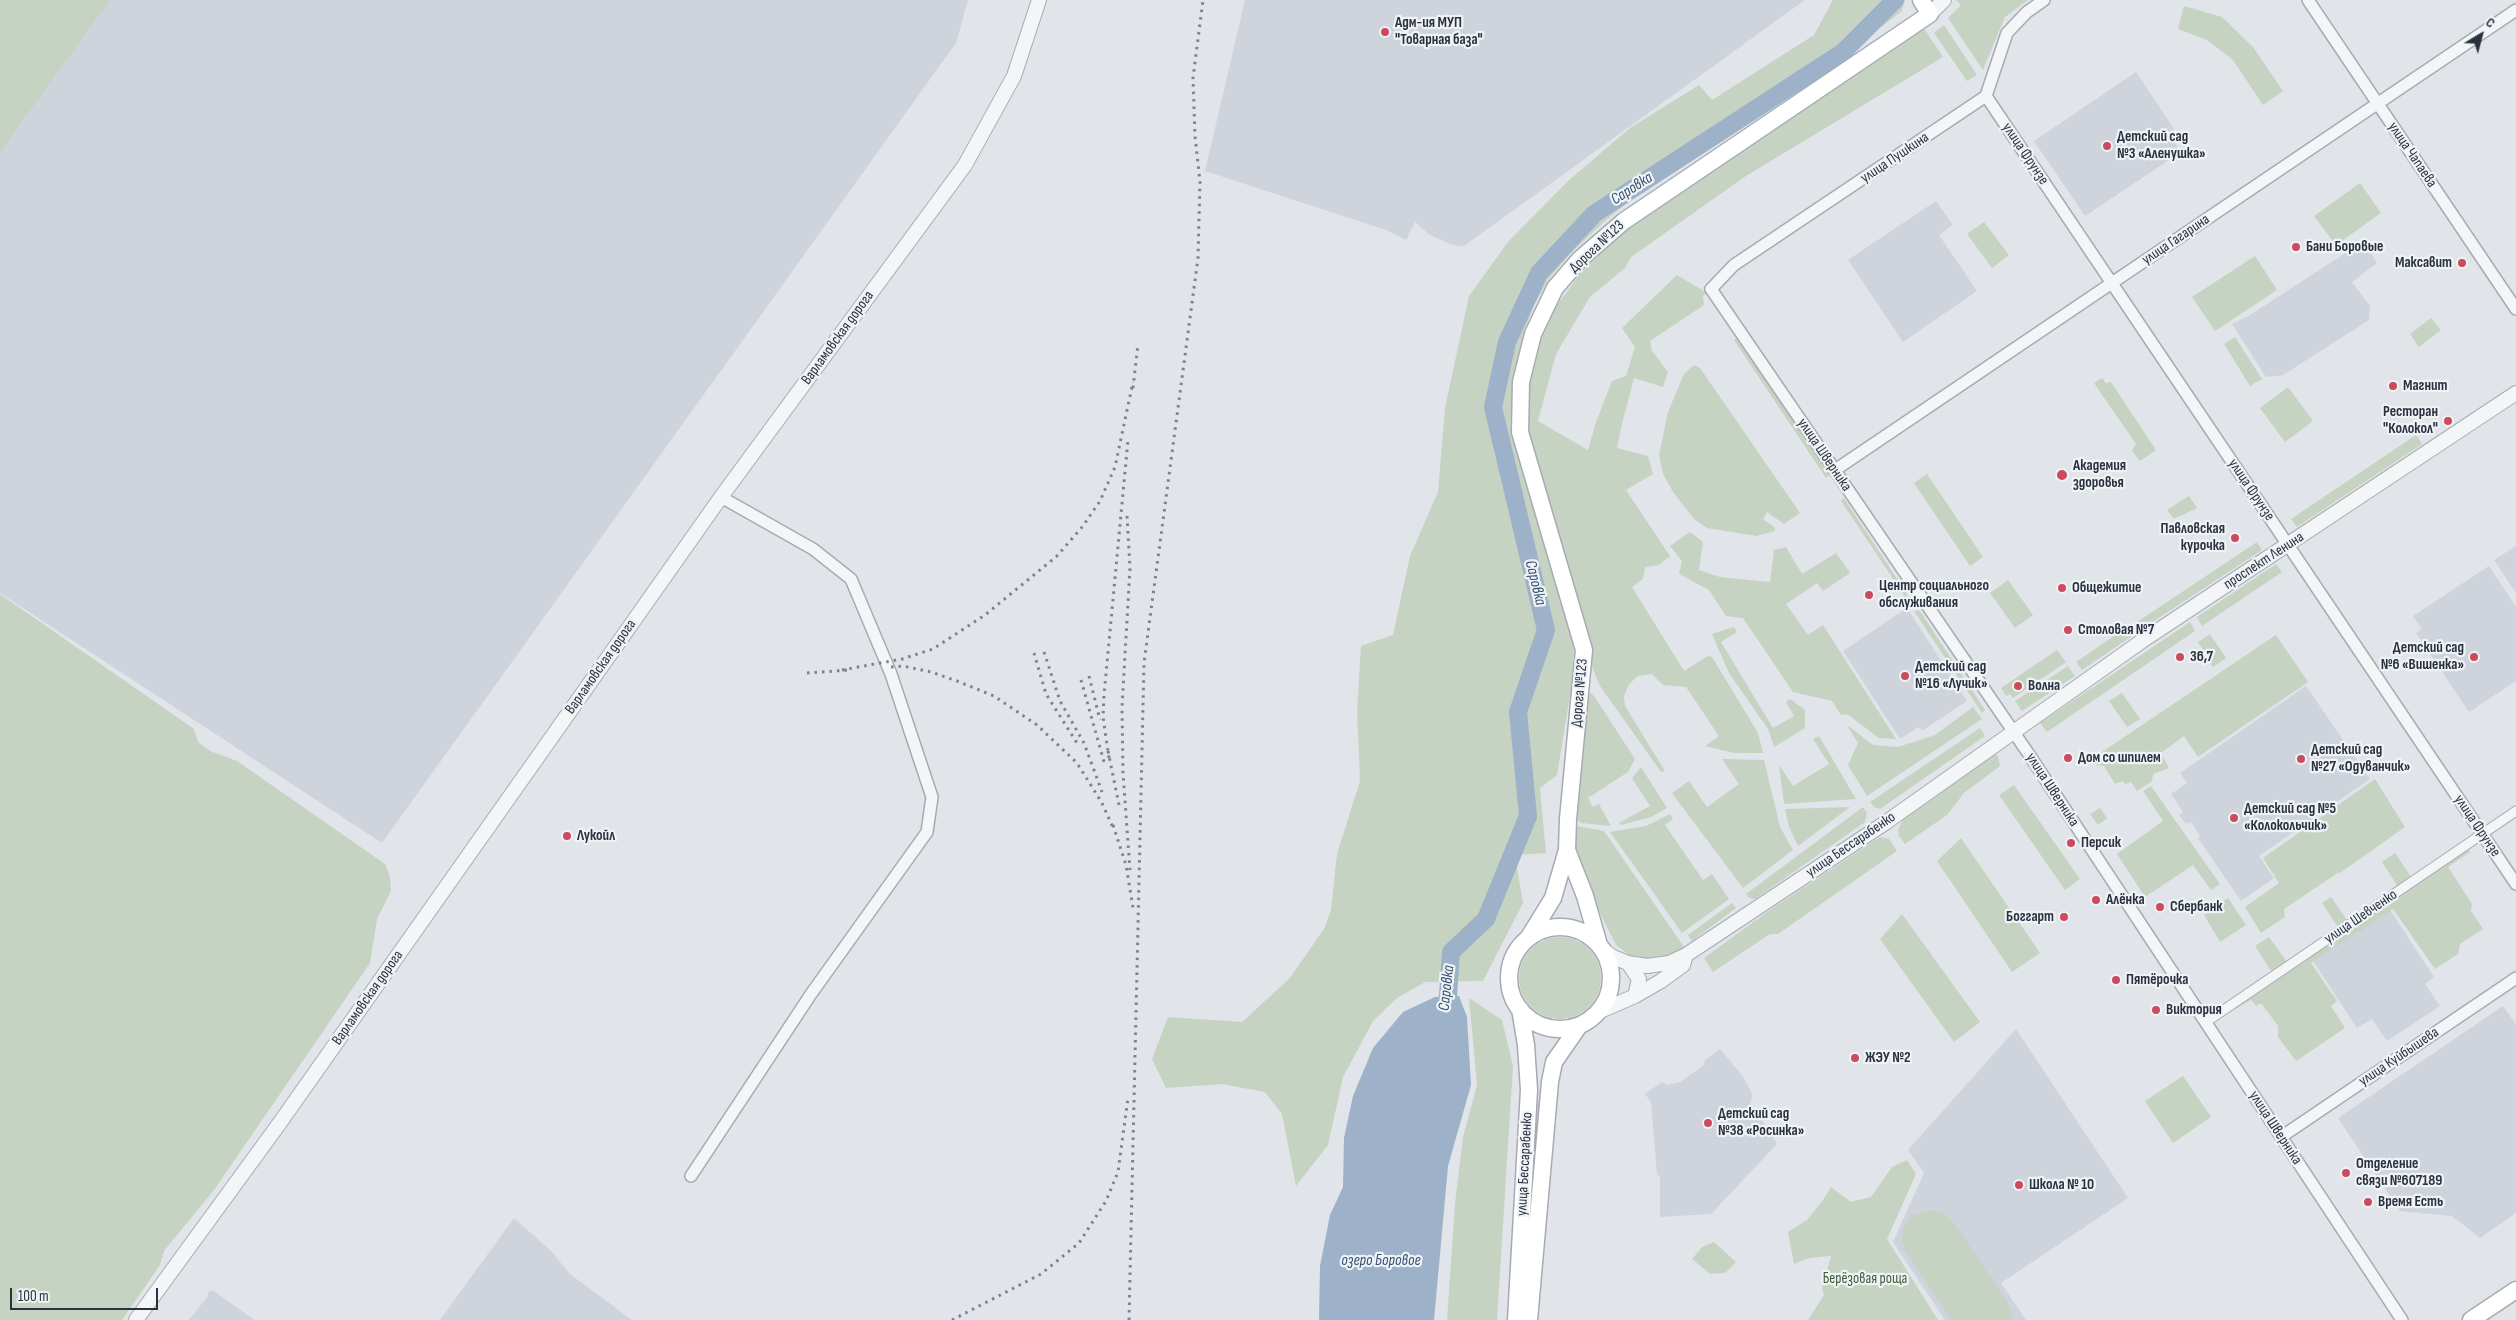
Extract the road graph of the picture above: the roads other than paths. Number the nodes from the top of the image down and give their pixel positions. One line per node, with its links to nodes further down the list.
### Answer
1 (1039, 0): 14 (street, Варламовская дорога)
2 (1944, 0): 5 (street, Дорога №123)
3 (2044, 0): 7 (street)
4 (2308, 0): 8 (street, улица Чапаева)
5 (1925, 7): 19 (main road, Дорога №123)
6 (2516, 10): 8 (street, улица Гагарина)
7 (1986, 96): 9 (street, улица Фрунзе); 10 (street, улица Пушкина)
8 (2378, 104): 9 (street, улица Гагарина); 11 (street, улица Чапаева)
9 (2112, 283): 13 (street, улица Гагарина); 15 (street, улица Фрунзе)
10 (1711, 289): 13 (street, улица Шверника)
11 (2516, 309)
12 (2516, 393): 15 (street, проспект Ленина)
13 (1835, 470): 16 (street, улица Шверника)
14 (721, 497): 32 (street); 34 (street, Варламовская дорога)
15 (2288, 545): 16 (street, проспект Ленина); 18 (street, улица Фрунзе)
16 (2013, 731): 23 (street, улица Бессарабенко); 29 (street, улица Шверника)
17 (2516, 811): 18 (street, улица Шевченко)
18 (2482, 834): 20 (street, улица Фрунзе); 29 (street, улица Шевченко)
19 (1567, 850): 21 (main road, Дорога №123); 22 (main road, Дорога №123)
20 (2516, 884)
21 (1529, 937): 22 (main road); 27 (main road)
22 (1601, 947): 24 (street, улица Бессарабенко); 28 (main road)
23 (1686, 955): 24 (street, улица Бессарабенко); 26 (street, улица Бессарабенко)
24 (1628, 963): 26 (street)
25 (2516, 978): 31 (street, улица Куйбышева)
26 (1635, 996): 28 (street, улица Бессарабенко)
27 (1520, 1010): 30 (main road); 35 (main road, улица Бессарабенко)
28 (1598, 1012): 30 (main road)
29 (2206, 1022): 31 (street, улица Шверника)
30 (1579, 1026): 36 (main road, улица Бессарабенко)
31 (2281, 1137): 37 (street, улица Шверника)
32 (691, 1176)
33 (2516, 1290): 38 (main road)
34 (136, 1320)
35 (1516, 1320)
36 (1529, 1320)
37 (2402, 1320)
38 (2471, 1320)

